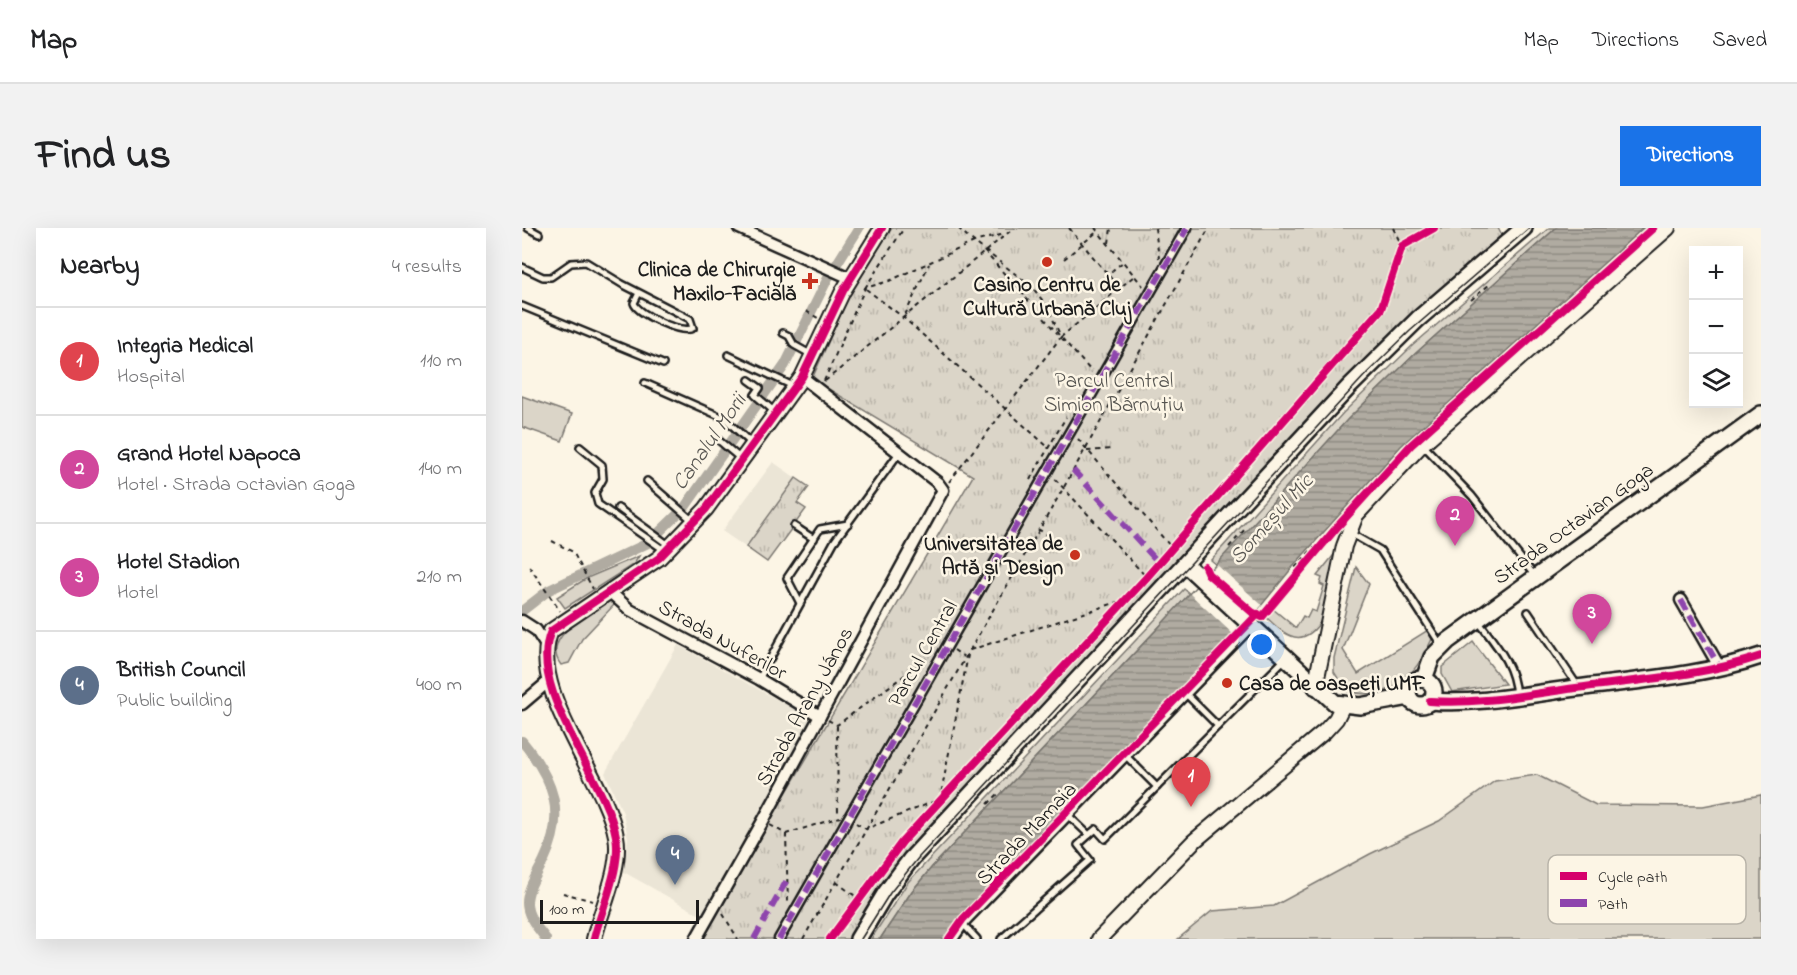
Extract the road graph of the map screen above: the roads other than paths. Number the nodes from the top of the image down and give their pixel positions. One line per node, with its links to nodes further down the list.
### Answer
1 (528, 228): 7 (lane)
2 (739, 228): 9 (street)
3 (882, 228): 9 (street)
4 (1187, 228): 69 (street, Parcul Central)
5 (1524, 228): 35 (main road)
6 (1668, 228): 23 (street)
7 (539, 234)
8 (522, 267): 10 (lane)
9 (849, 278): 13 (street)
10 (639, 293): 10 (lane)
11 (522, 306): 15 (lane)
12 (783, 333): 13 (lane)
13 (806, 352): 17 (street)
14 (728, 355): 17 (lane)
15 (663, 364)
16 (749, 380): 19 (lane)
17 (794, 382): 19 (street); 25 (street)
18 (645, 383): 22 (lane)
19 (772, 409): 22 (street)
20 (1761, 414): 36 (main road, Strada Octavian Goga)
21 (716, 438): 26 (lane)
22 (749, 441): 26 (street)
23 (1422, 444): 32 (street); 36 (lane)
24 (580, 447): 34 (lane)
25 (899, 453): 30 (lane); 60 (street, Strada Arany János)
26 (738, 456): 29 (street)
27 (647, 481): 29 (lane)
28 (618, 508): 34 (lane)
29 (690, 518): 34 (street)
30 (848, 524): 33 (lane); 39 (lane)
31 (794, 526): 33 (lane)
32 (1348, 532): 45 (lane); 52 (street)
33 (814, 539): 39 (lane)
34 (664, 546): 37 (street)
35 (1182, 560): 43 (main road); 70 (main road)
36 (1536, 576): 41 (main road, Strada Octavian Goga)
37 (610, 592): 44 (street); 49 (street, Strada Nuferilor)
38 (1681, 600): 48 (street)
39 (800, 603): 49 (lane)
40 (1528, 612): 53 (lane)
41 (1477, 619): 45 (main road, Strada Octavian Goga); 55 (lane)
42 (523, 621): 44 (street)
43 (1249, 621): 47 (main road); 54 (street, Strada Mamaia)
44 (545, 644): 51 (street)
45 (1442, 646): 50 (main road, Strada Octavian Goga)
46 (1761, 656): 48 (main road)
47 (1286, 658): 52 (main road); 61 (lane)
48 (1720, 668): 53 (main road)
49 (759, 679): 60 (street, Strada Nuferilor)
50 (1424, 679): 56 (main road); 57 (main road)
51 (549, 681): 58 (street); 67 (street)
52 (1315, 687): 59 (main road)
53 (1577, 688): 55 (main road)
54 (1186, 694): 61 (lane); 62 (street, Strada Mamaia)
55 (1516, 696): 57 (main road)
56 (1409, 697): 57 (main road); 59 (main road)
57 (1430, 701)
58 (522, 704)
59 (1343, 705): 74 (street)
60 (820, 716): 68 (street, Strada Arany János)
61 (1218, 726): 63 (lane)
62 (1126, 756): 63 (lane); 64 (street, Strada Mamaia)
63 (1157, 787): 65 (lane)
64 (1068, 815): 65 (lane); 66 (street, Strada Mamaia)
65 (1089, 836): 73 (lane)
66 (963, 924): 71 (street, Strada Mamaia); 72 (lane)
67 (594, 939)
68 (696, 939)
69 (779, 939)
70 (858, 939)
71 (951, 939)
72 (977, 939)
73 (1001, 939)
74 (1099, 939)

